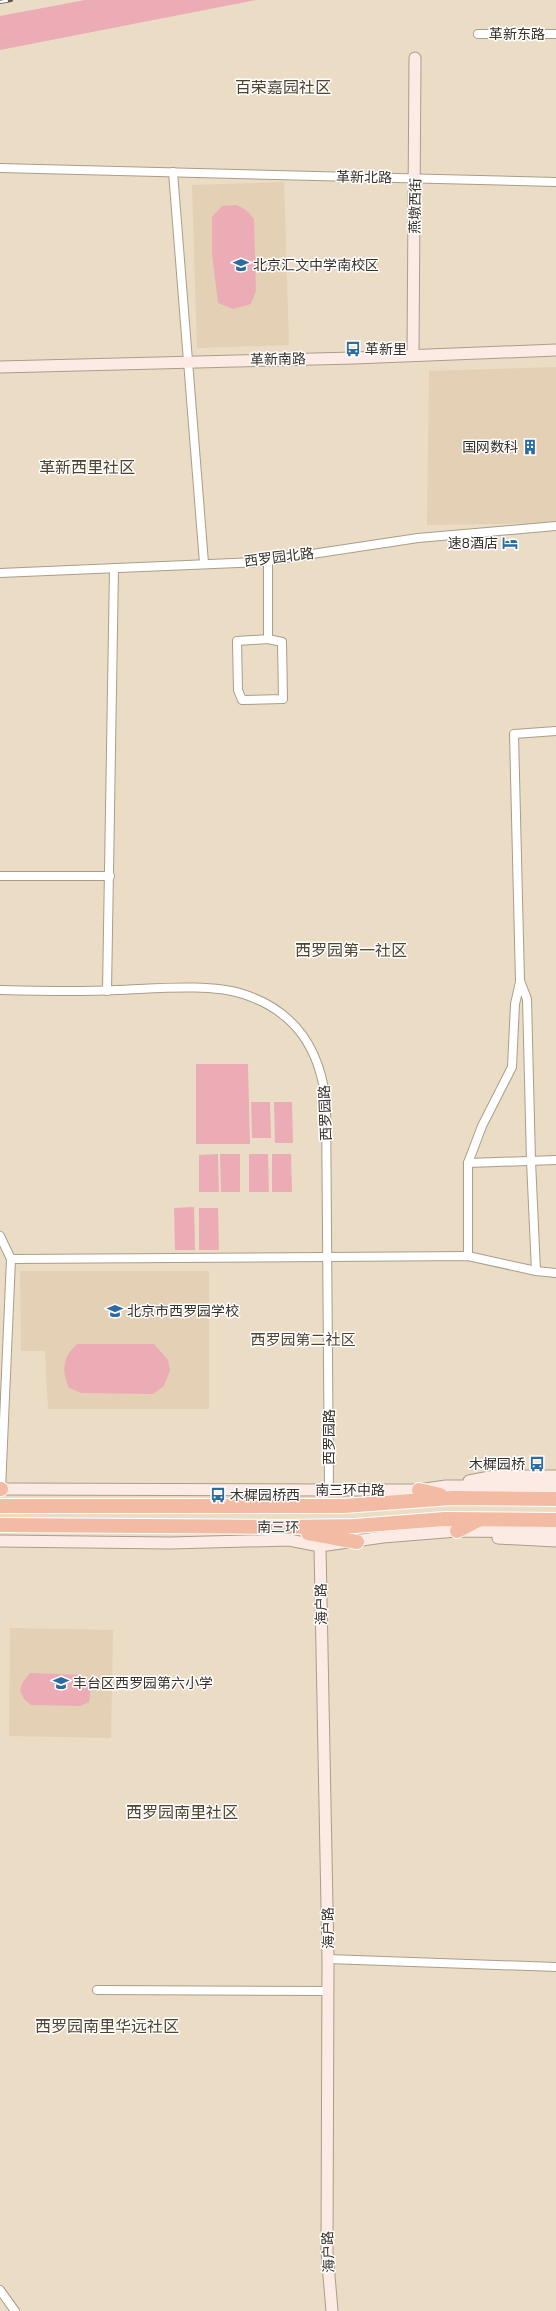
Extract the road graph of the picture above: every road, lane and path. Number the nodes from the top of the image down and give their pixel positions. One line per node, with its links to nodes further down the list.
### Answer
1 (478, 34): 2 (street, 革新东路)
2 (556, 34)
3 (415, 58): 6 (street, 燕墩西街)
4 (0, 168): 5 (street, 革新北路)
5 (173, 172): 6 (street, 革新北路); 10 (street)
6 (415, 178): 7 (street, 革新北路); 9 (street, 燕墩西街)
7 (556, 182)
8 (556, 350): 9 (street, 革新南路)
9 (413, 355): 10 (street, 革新南路)
10 (189, 361): 11 (street, 革新南路); 14 (street)
11 (0, 367)
12 (556, 526): 13 (street, 西罗园北路)
13 (268, 560): 14 (street, 西罗园北路); 17 (street)
14 (204, 563): 15 (street, 西罗园北路)
15 (114, 568): 16 (street, 西罗园北路); 20 (street)
16 (0, 573)
17 (268, 638): 17 (street)
18 (556, 731): 21 (street)
19 (0, 876): 20 (street)
20 (110, 876): 23 (street)
21 (520, 981): 25 (street); 26 (street)
22 (0, 990): 23 (street, 西罗园路)
23 (107, 991): 29 (street, 西罗园路)
24 (556, 1160): 25 (street)
25 (531, 1161): 26 (street); 31 (street)
26 (468, 1163): 28 (street)
27 (0, 1236): 30 (street)
28 (468, 1256): 29 (street); 31 (street)
29 (328, 1257): 30 (street); 36 (street, 西罗园路)
30 (11, 1259): 35 (street)
31 (536, 1271): 32 (street)
32 (556, 1273)
33 (556, 1476): 38 (street)
34 (556, 1486): 38 (street)
35 (0, 1489): 36 (street, 南三环中路)
36 (329, 1490): 37 (street, 南三环中路)
37 (419, 1490): 38 (highway)
38 (449, 1492): 39 (highway, 南三环); 40 (highway, 南三环)
39 (556, 1499)
40 (0, 1506)
41 (478, 1520): 42 (highway, 南三环); 45 (highway, 南三环); 46 (highway)
42 (556, 1520)
43 (0, 1525): 44 (highway, 南三环)
44 (38, 1525): 45 (highway, 南三环); 47 (highway)
45 (282, 1527): 52 (highway)
46 (457, 1531): 48 (street); 49 (street)
47 (0, 1532)
48 (556, 1532)
49 (410, 1537): 50 (street); 52 (street)
50 (556, 1541)
51 (0, 1542): 53 (street)
52 (357, 1542): 53 (street)
53 (320, 1546): 54 (street, 海户路)
54 (328, 1959): 55 (street); 57 (street, 海户路)
55 (556, 1967)
56 (97, 1990): 57 (street)
57 (328, 1991): 60 (street, 海户路)
58 (0, 2290): 59 (street)
59 (15, 2311)
60 (332, 2311)

